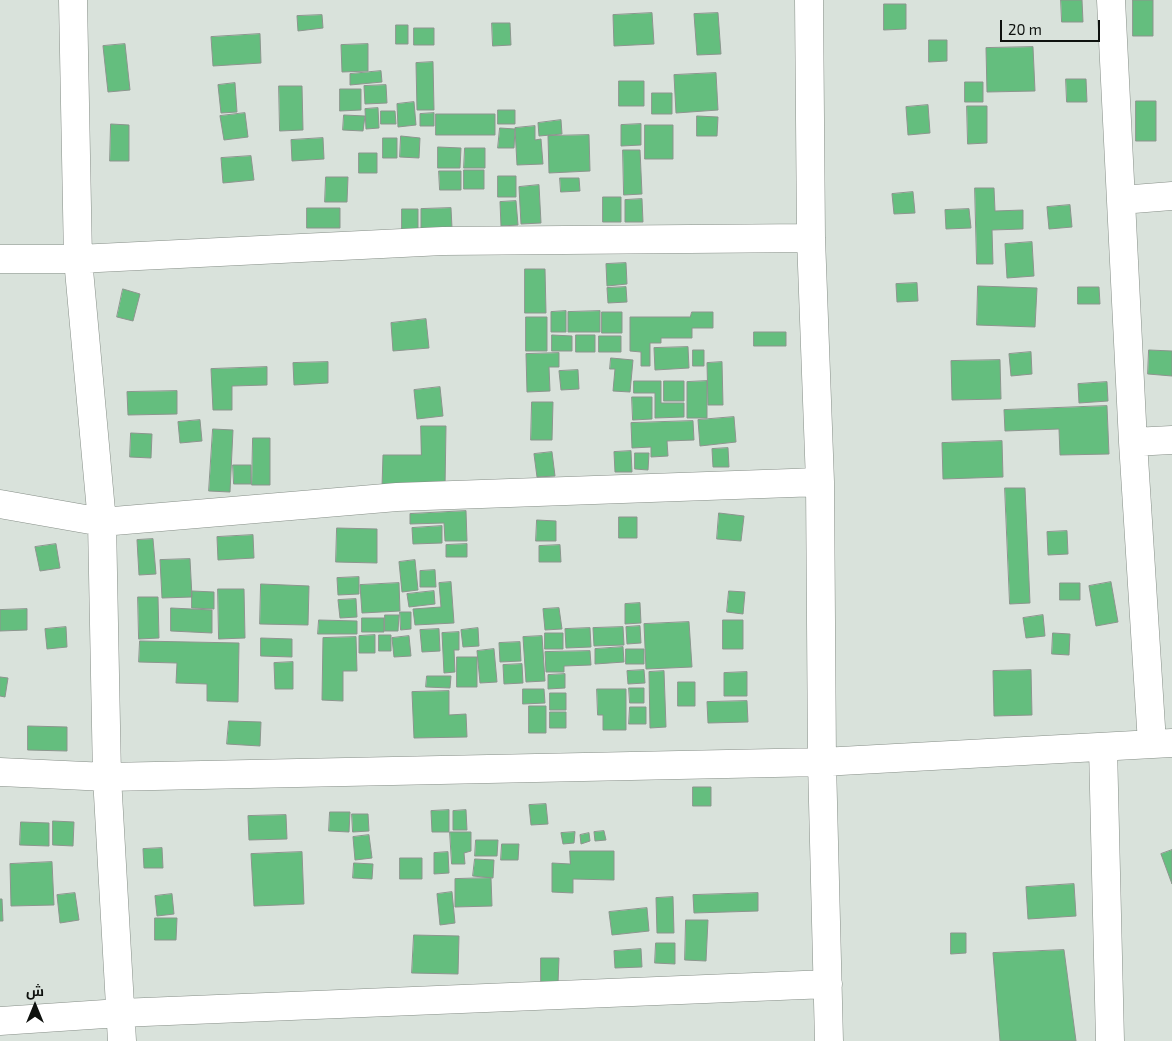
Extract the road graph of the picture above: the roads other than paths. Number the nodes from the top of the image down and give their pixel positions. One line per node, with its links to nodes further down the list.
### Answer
1 (73, 0): 8 (street)
2 (809, 0): 6 (street)
3 (1111, 0): 5 (street)
4 (1172, 196): 5 (street)
5 (1121, 200): 10 (street)
6 (811, 238): 8 (street); 11 (street)
7 (0, 259): 8 (street)
8 (78, 259): 13 (street)
9 (1172, 440): 10 (street)
10 (1133, 442): 14 (street)
11 (820, 482): 13 (street); 16 (street)
12 (0, 504): 13 (street)
13 (102, 522): 18 (street)
14 (1162, 743): 15 (street)
15 (1102, 747): 16 (street); 24 (street)
16 (822, 762): 18 (street); 19 (street)
17 (0, 772): 18 (street)
18 (107, 777): 20 (street)
19 (828, 984): 20 (street); 23 (street)
20 (120, 1013): 21 (street); 22 (street)
21 (0, 1021)
22 (122, 1041)
23 (829, 1041)
24 (1110, 1041)

